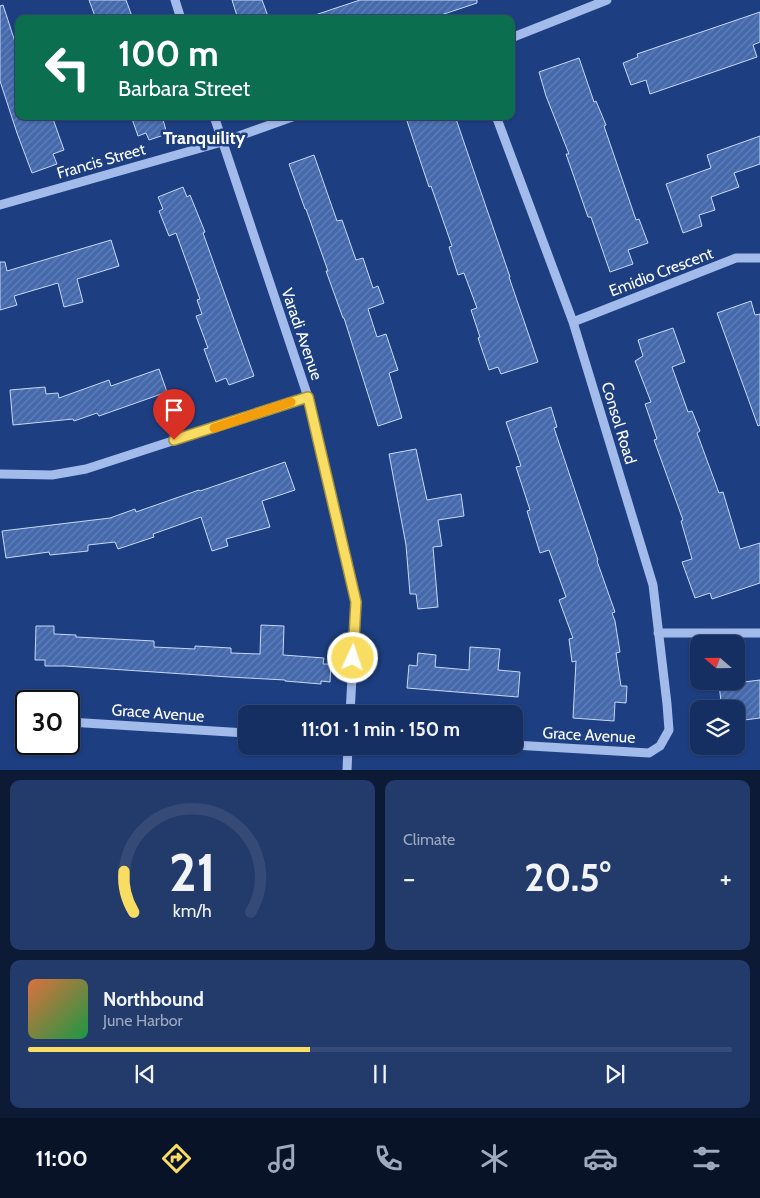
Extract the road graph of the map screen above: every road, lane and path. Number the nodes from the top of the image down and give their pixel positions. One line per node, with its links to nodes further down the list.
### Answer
1 (175, 0): 3 (street)
2 (607, 0): 4 (street)
3 (180, 15)
4 (515, 36)
5 (215, 120): 8 (street, Varadi Avenue)
6 (284, 120): 8 (street, Francis Street)
7 (497, 120): 11 (street, Consol Road)
8 (222, 142): 9 (street, Francis Street); 12 (street, Varadi Avenue)
9 (0, 205)
10 (760, 258): 11 (street, Emidio Crescent)
11 (573, 322): 14 (street, Consol Road)
12 (308, 397): 13 (street); 16 (street, Varadi Avenue)
13 (0, 474)
14 (658, 633): 15 (street); 20 (street, Consol Road)
15 (760, 633)
16 (350, 705)
17 (80, 723): 18 (street, Grace Avenue)
18 (238, 733)
19 (523, 746): 20 (street, Grace Avenue)
20 (660, 746)
21 (348, 755): 22 (street)
22 (347, 770)

